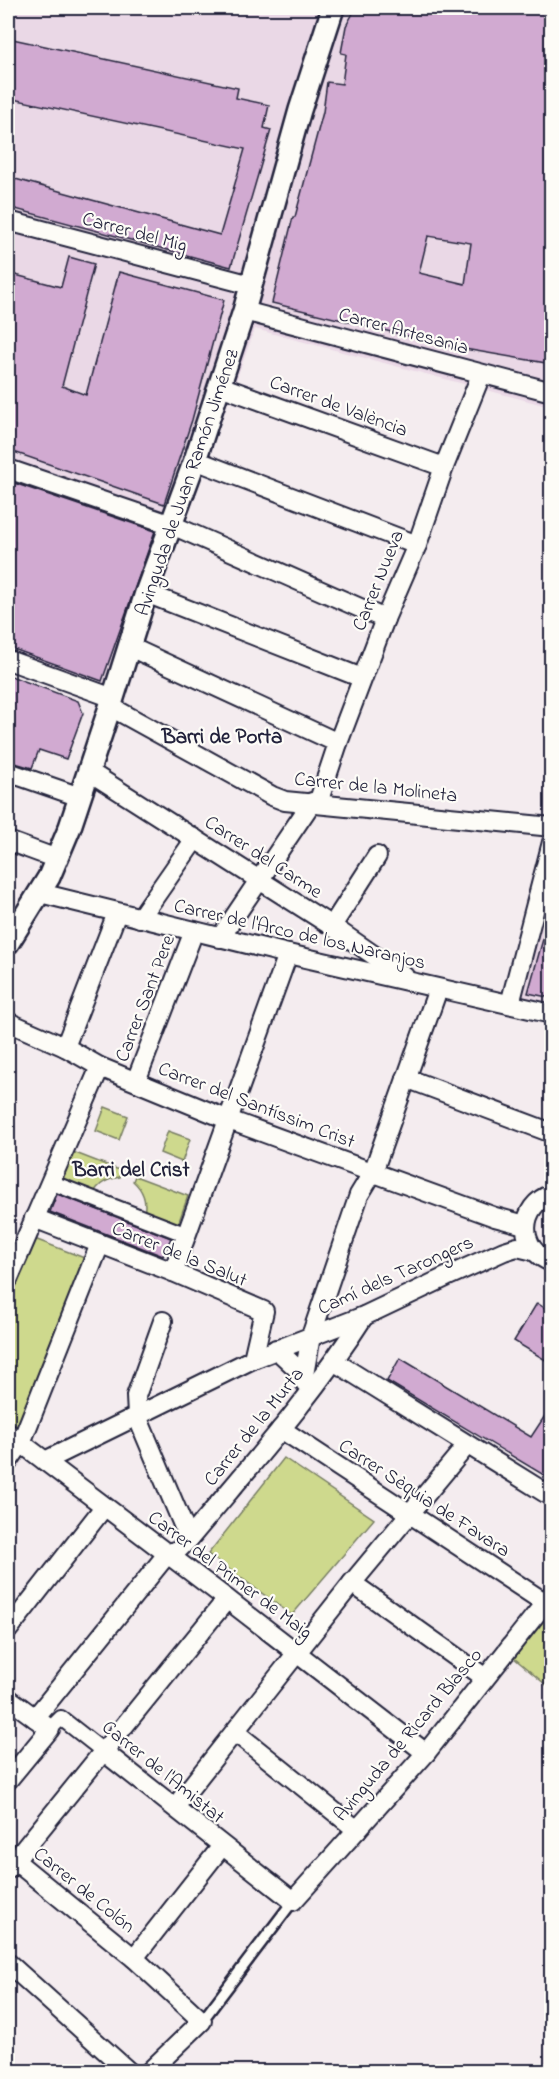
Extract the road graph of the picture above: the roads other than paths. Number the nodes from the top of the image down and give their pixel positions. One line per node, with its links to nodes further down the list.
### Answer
1 (333, 8): 3 (street, Avinguda de Juan Ramón Jiménez)
2 (8, 221): 3 (street, Carrer del Mig)
3 (251, 285): 4 (street, Avinguda de Juan Ramón Jiménez)
4 (244, 311): 5 (street, Carrer Artesania); 6 (street, Avinguda de Juan Ramón Jiménez)
5 (481, 375): 7 (street, Carrer Artesania); 9 (street, Carrer Nueva)
6 (220, 386): 8 (street, Avinguda de Juan Ramón Jiménez); 9 (street, Carrer de València)
7 (552, 392)
8 (195, 460): 11 (street, Avinguda de Juan Ramón Jiménez); 12 (street)
9 (444, 467): 12 (street, Carrer Nueva)
10 (8, 469): 11 (street)
11 (172, 525): 13 (street, Avinguda de Juan Ramón Jiménez); 14 (street)
12 (417, 545): 14 (street, Carrer Nueva)
13 (146, 593): 15 (street, Avinguda de Juan Ramón Jiménez); 17 (street)
14 (385, 619): 17 (street, Carrer Nueva)
15 (130, 647): 18 (street, Avinguda de Juan Ramón Jiménez); 19 (street)
16 (8, 660): 18 (street, Carrer de la Molineta)
17 (362, 678): 19 (street, Carrer Nueva)
18 (112, 702): 20 (street, Avinguda de Juan Ramón Jiménez); 23 (street, Carrer de la Molineta)
19 (338, 743): 23 (street, Carrer Nueva)
20 (88, 771): 22 (street, Avinguda de Juan Ramón Jiménez); 25 (street, Carrer del Carme)
21 (8, 772): 22 (street)
22 (80, 797): 29 (street, Avinguda de Juan Ramón Jiménez)
23 (315, 802): 24 (street, Carrer de la Molineta); 30 (street, Carrer Nueva)
24 (552, 827)
25 (195, 839): 30 (street, Carrer del Carme); 33 (street)
26 (8, 841): 29 (street)
27 (552, 842): 43 (street)
28 (377, 856): 34 (street)
29 (57, 859): 31 (street, Avinguda de Juan Ramón Jiménez)
30 (259, 880): 34 (street, Carrer del Carme); 37 (street, Carrer Nueva)
31 (40, 893): 32 (street, Carrer de l'Arco de los Naranjos); 36 (street, Avinguda de Juan Ramón Jiménez)
32 (117, 913): 33 (street, Carrer de l'Arco de los Naranjos); 46 (street)
33 (140, 918): 35 (street, Carrer de l'Arco de los Naranjos)
34 (332, 926): 38 (street, Carrer del Carme)
35 (194, 931): 37 (street, Carrer de l'Arco de los Naranjos); 49 (street, Carrer Sant Pere)
36 (10, 936)
37 (220, 938): 39 (street, Carrer de l'Arco de los Naranjos)
38 (355, 942): 40 (street); 41 (street, Carrer del Carme)
39 (288, 954): 40 (street, Carrer de l'Arco de los Naranjos); 50 (street)
40 (339, 966): 41 (street, Carrer de l'Arco de los Naranjos)
41 (413, 982): 42 (street, Carrer de l'Arco de los Naranjos)
42 (438, 989): 43 (street, Carrer de l'Arco de los Naranjos); 48 (street)
43 (510, 1004): 44 (street, Carrer de l'Arco de los Naranjos)
44 (552, 1014)
45 (8, 1022): 46 (street, Carrer del Santíssim Crist)
46 (65, 1047): 47 (street, Carrer del Santíssim Crist)
47 (100, 1067): 49 (street, Carrer del Santíssim Crist); 53 (street)
48 (406, 1078): 51 (street); 52 (street)
49 (136, 1081): 50 (street, Carrer del Santíssim Crist)
50 (229, 1120): 52 (street, Carrer del Santíssim Crist); 56 (street)
51 (552, 1133)
52 (373, 1172): 57 (street, Carrer del Santíssim Crist); 64 (street)
53 (50, 1182): 55 (street); 56 (street)
54 (552, 1194): 57 (street)
55 (34, 1218): 58 (street, Carrer de la Salut); 61 (street)
56 (187, 1236): 60 (street)
57 (528, 1238): 59 (street); 62 (street, Camí dels Tarongers)
58 (100, 1244): 60 (street, Carrer de la Salut); 72 (street)
59 (552, 1262)
60 (173, 1272): 66 (street, Carrer de la Salut)
61 (8, 1280)
62 (364, 1316): 64 (street, Camí dels Tarongers); 67 (street, Carrer de la Murta)
63 (163, 1321): 70 (street)
64 (311, 1336): 65 (street, Camí dels Tarongers); 68 (street)
65 (276, 1349): 66 (street, Camí dels Tarongers); 68 (street)
66 (253, 1359): 70 (street, Camí dels Tarongers)
67 (335, 1362): 69 (street, Carrer de la Murta); 73 (street)
68 (304, 1375): 69 (street)
69 (306, 1396): 71 (street, Carrer de la Murta)
70 (137, 1416): 74 (street, Camí dels Tarongers); 79 (street)
71 (281, 1429): 78 (street, Carrer Sèquia de Favara); 79 (street, Carrer de la Murta)
72 (14, 1438): 74 (street, Carrer del Primer de Maig); 75 (street)
73 (467, 1445): 76 (street); 78 (street)
74 (45, 1461): 77 (street, Carrer del Primer de Maig)
75 (8, 1462)
76 (552, 1497)
77 (104, 1507): 80 (street, Carrer del Primer de Maig); 84 (street)
78 (410, 1514): 81 (street); 82 (street, Carrer Sèquia de Favara)
79 (189, 1539): 80 (street, Carrer de la Murta)
80 (168, 1553): 83 (street, Carrer del Primer de Maig); 88 (street, Carrer de la Murta)
81 (352, 1583): 85 (street); 86 (street)
82 (548, 1598): 86 (street, Avinguda de Ricard Blasco)
83 (227, 1599): 85 (street, Carrer del Primer de Maig); 90 (street)
84 (8, 1630)
85 (296, 1652): 89 (street); 91 (street, Carrer del Primer de Maig)
86 (484, 1677): 91 (street, Avinguda de Ricard Blasco)
87 (8, 1698): 88 (street)
88 (43, 1724): 90 (street, Carrer de l'Amistat); 92 (street)
89 (235, 1732): 93 (street); 94 (street)
90 (103, 1751): 93 (street, Carrer de l'Amistat); 96 (street)
91 (426, 1753): 94 (street, Avinguda de Ricard Blasco)
92 (8, 1780)
93 (175, 1807): 95 (street, Carrer de l'Amistat)
94 (357, 1830): 97 (street, Avinguda de Ricard Blasco)
95 (222, 1846): 97 (street, Carrer de l'Amistat); 98 (street, Carrer de Colón)
96 (10, 1862): 98 (street, Carrer de Colón)
97 (293, 1901): 100 (lane)
98 (134, 1958): 100 (street, Carrer de Colón)
99 (8, 1963): 101 (street)
100 (202, 2021): 102 (street)
101 (129, 2072)
102 (149, 2072)

